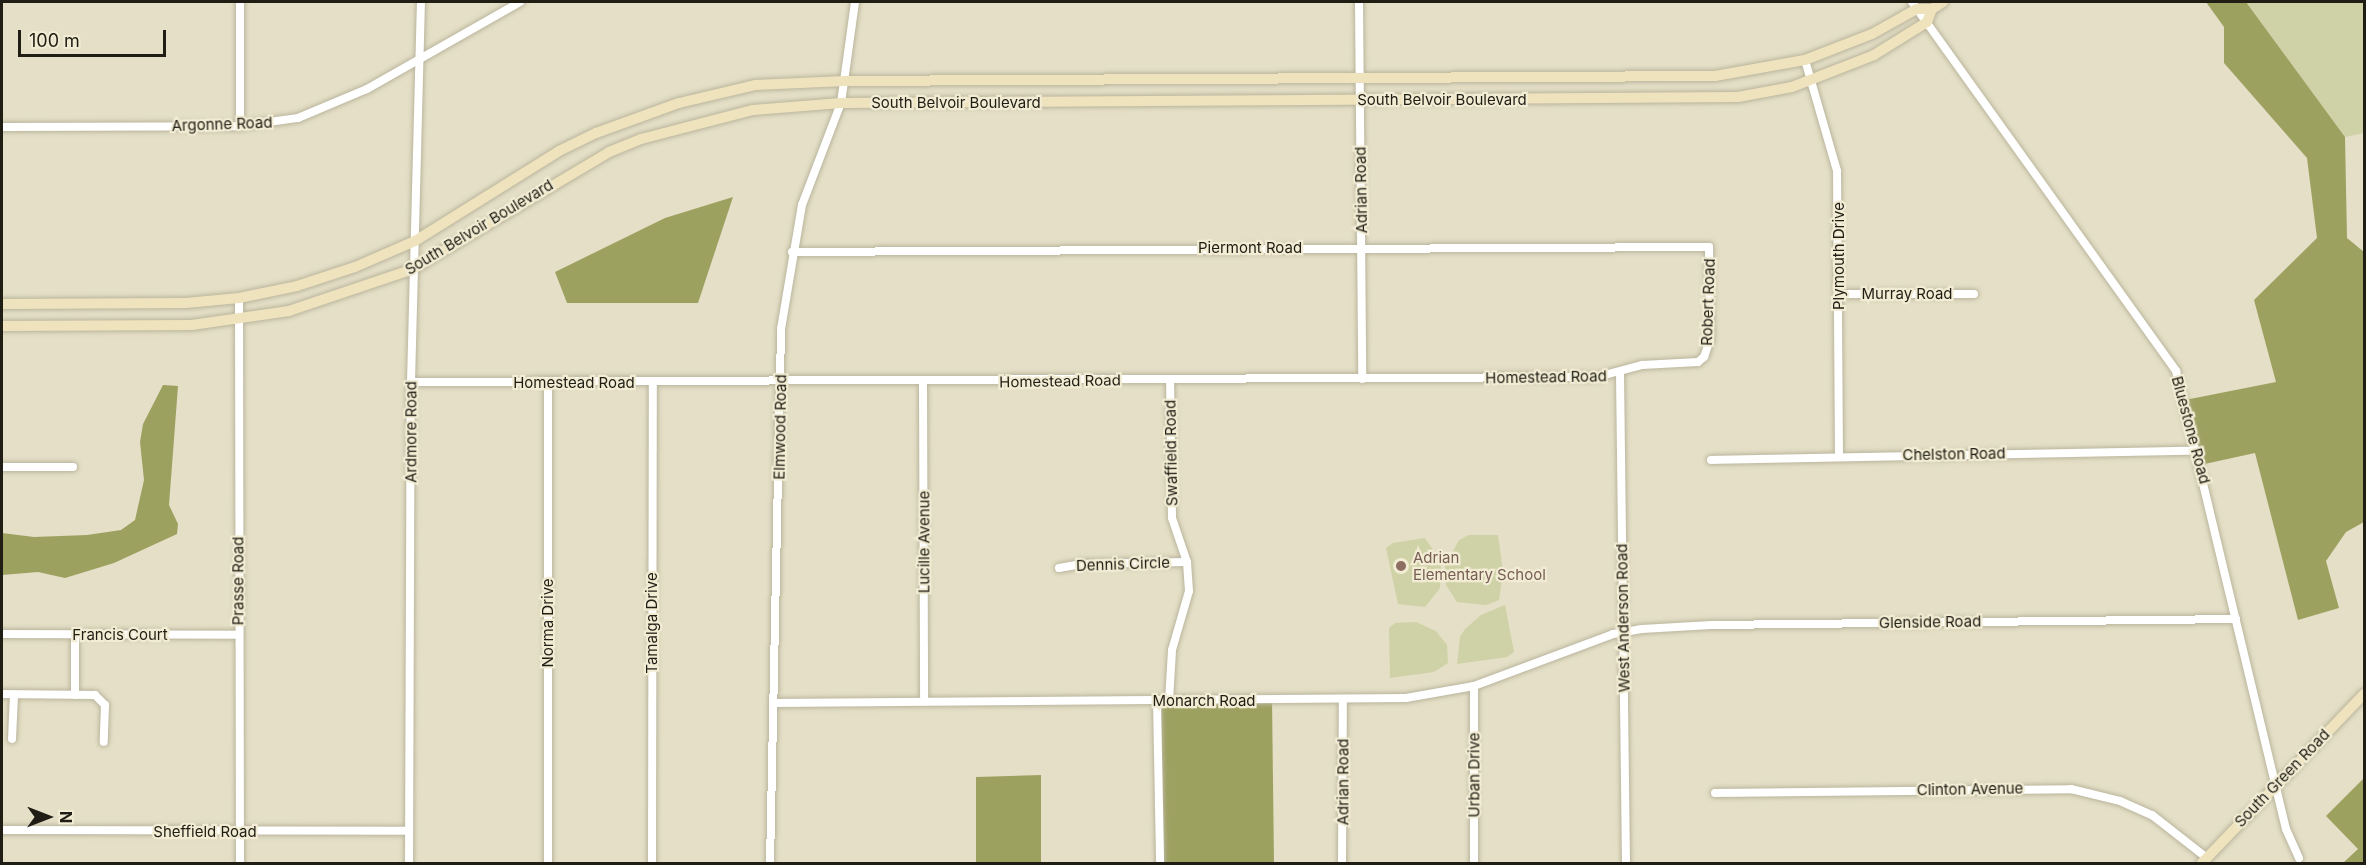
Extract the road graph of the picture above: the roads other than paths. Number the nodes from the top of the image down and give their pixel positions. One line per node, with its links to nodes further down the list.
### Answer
1 (240, 2): 17 (street)
2 (421, 2): 10 (street, Ardmore Road)
3 (520, 2): 10 (street, Argonne Road)
4 (855, 2): 13 (street, Elmwood Road)
5 (1359, 2): 12 (street, Adrian Road)
6 (1943, 2): 8 (street)
7 (1915, 5): 8 (street, South Belvoir Boulevard); 9 (street, Bluestone Road); 11 (street, South Belvoir Boulevard)
8 (1932, 9): 9 (street)
9 (1927, 22): 14 (street, South Belvoir Boulevard); 39 (street, Bluestone Road)
10 (420, 59): 17 (street, Argonne Road); 19 (street, Ardmore Road)
11 (1805, 60): 12 (street, South Belvoir Boulevard); 14 (street, Plymouth Drive)
12 (1359, 77): 13 (street, South Belvoir Boulevard); 15 (street, Adrian Road)
13 (845, 81): 16 (street, Elmwood Road); 19 (street, South Belvoir Boulevard)
14 (1812, 81): 15 (street, South Belvoir Boulevard); 24 (street, Plymouth Drive)
15 (1359, 101): 16 (street, South Belvoir Boulevard); 21 (street, Adrian Road)
16 (841, 103): 22 (street, Elmwood Road); 23 (street, South Belvoir Boulevard)
17 (240, 126): 18 (street, Argonne Road)
18 (2, 127)
19 (415, 241): 23 (street, Ardmore Road); 26 (street, South Belvoir Boulevard)
20 (1709, 247): 21 (street, Piermont Road); 30 (street, Robert Road)
21 (1362, 248): 22 (street, Piermont Road); 32 (street, Adrian Road)
22 (792, 252): 36 (street, Elmwood Road)
23 (413, 269): 28 (street, South Belvoir Boulevard); 34 (street, Ardmore Road)
24 (1839, 294): 25 (street, Murray Road); 40 (street, Plymouth Drive)
25 (1974, 294)
26 (239, 298): 27 (street, South Belvoir Boulevard); 28 (street, Prasse Road)
27 (2, 304)
28 (240, 321): 29 (street, South Belvoir Boulevard); 50 (street, Prasse Road)
29 (2, 326)
30 (1704, 357): 31 (street, Homestead Road)
31 (1620, 373): 32 (street, Homestead Road); 47 (street, West Anderson Road)
32 (1362, 379): 33 (street, Homestead Road)
33 (1170, 380): 37 (street, Homestead Road); 44 (street, Swaffield Road)
34 (411, 382): 35 (street, Homestead Road); 66 (street, Ardmore Road)
35 (548, 382): 38 (street, Homestead Road); 72 (street, Norma Drive)
36 (782, 382): 37 (street, Homestead Road); 38 (street, Homestead Road); 60 (street, Elmwood Road)
37 (923, 382): 57 (street, Lucille Avenue)
38 (653, 383): 73 (street, Tamalga Drive)
39 (2197, 451): 40 (street, Chelston Road); 46 (street, Bluestone Road)
40 (1839, 456): 41 (street, Chelston Road)
41 (1711, 460)
42 (2, 467): 43 (street)
43 (73, 468)
44 (1186, 562): 45 (street, Dennis Circle); 59 (street, Swaffield Road)
45 (1059, 568)
46 (2236, 619): 47 (street, Glenside Road); 63 (street, Bluestone Road)
47 (1624, 631): 51 (street, Monarch Road); 78 (street, West Anderson Road)
48 (2, 634): 49 (street, Francis Court)
49 (75, 634): 50 (street, Francis Court); 55 (street)
50 (238, 635): 67 (street, Prasse Road)
51 (1474, 686): 56 (street, Monarch Road); 77 (street, Urban Drive)
52 (2, 694): 53 (street)
53 (14, 694): 55 (street); 61 (street)
54 (2364, 694): 63 (street, South Green Road)
55 (75, 695): 62 (street)
56 (1343, 700): 59 (street, Monarch Road); 76 (street, Adrian Road)
57 (924, 701): 58 (street, Monarch Road); 60 (street, Monarch Road)
58 (1157, 701): 59 (street, Monarch Road); 75 (street)
59 (1169, 701)
60 (773, 703): 74 (street, Elmwood Road)
61 (12, 739)
62 (104, 742)
63 (2276, 783): 68 (street, Bluestone Road); 69 (street, South Green Road)
64 (1715, 793): 69 (street, Clinton Avenue)
65 (2, 830): 67 (street, Sheffield Road)
66 (409, 831): 67 (street, Sheffield Road); 71 (street, Ardmore Road)
67 (239, 832): 70 (street, Prasse Road)
68 (2299, 858)
69 (2204, 861)
70 (240, 864)
71 (409, 864)
72 (548, 864)
73 (652, 864)
74 (770, 864)
75 (1160, 864)
76 (1342, 864)
77 (1474, 864)
78 (1626, 864)

